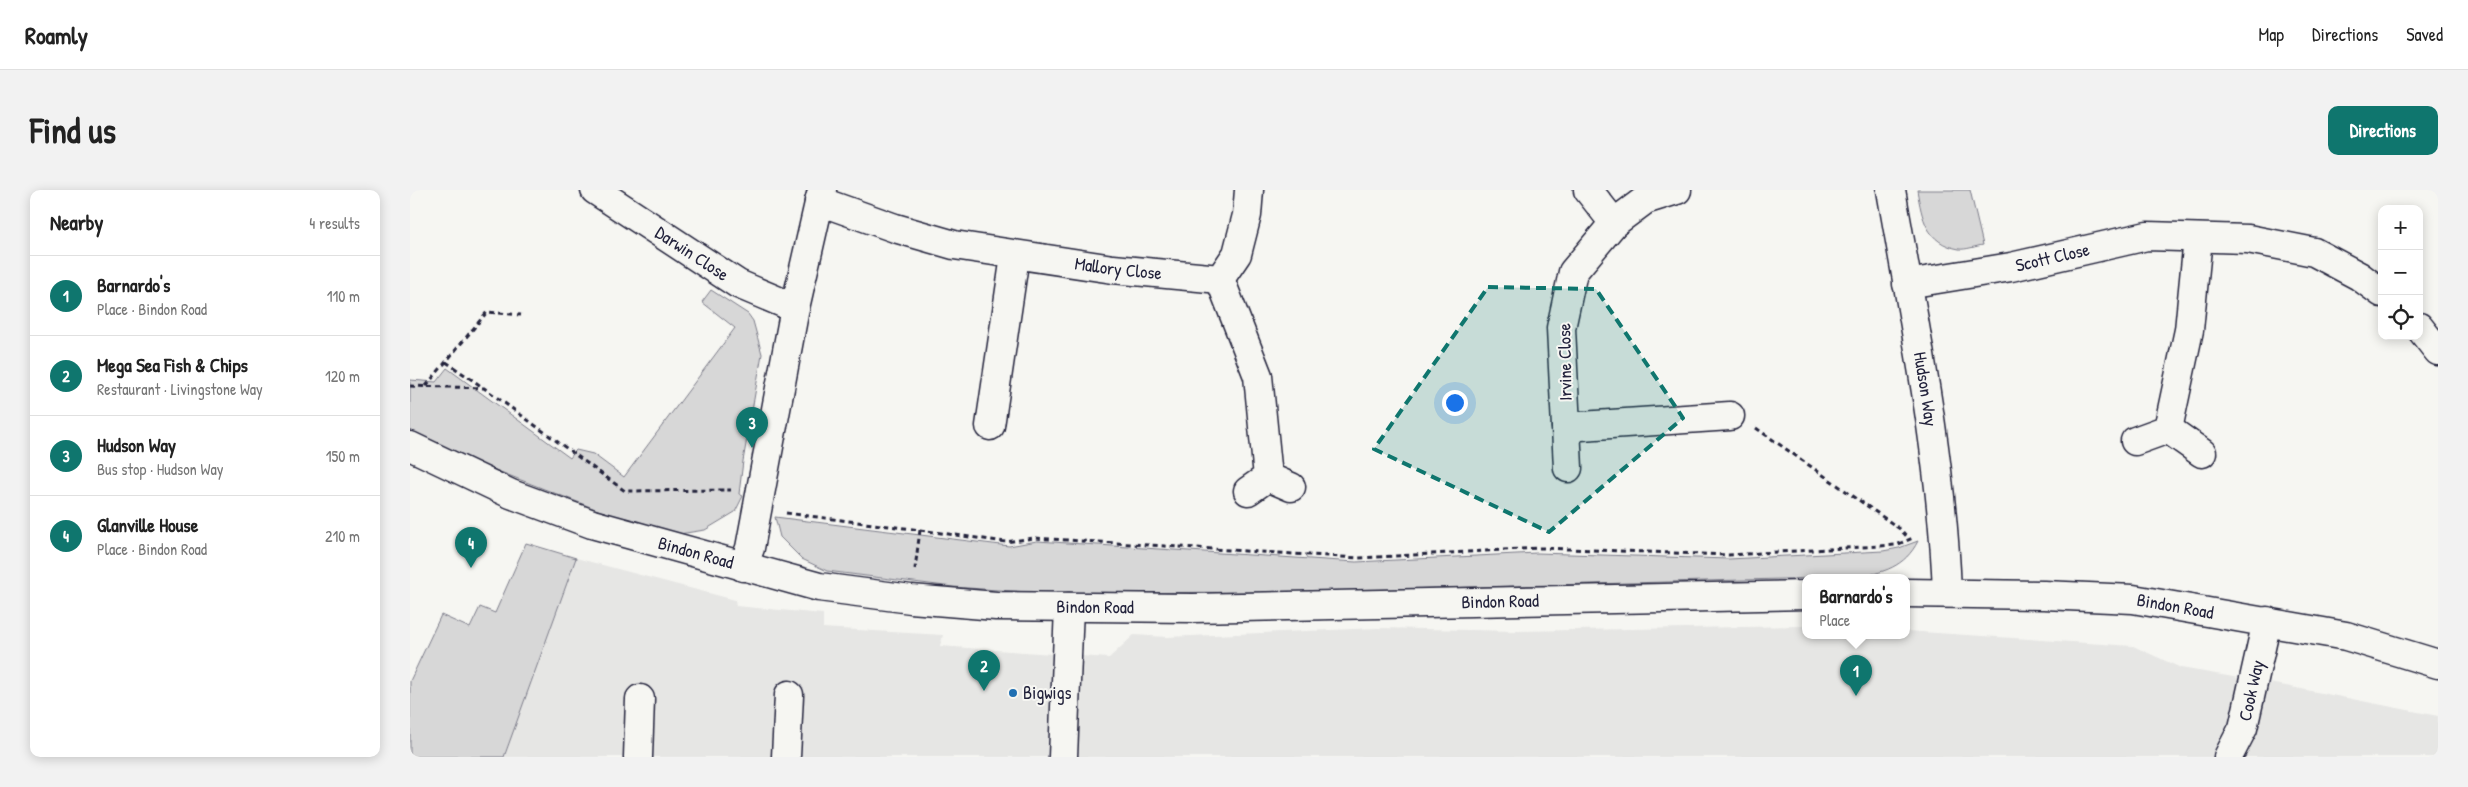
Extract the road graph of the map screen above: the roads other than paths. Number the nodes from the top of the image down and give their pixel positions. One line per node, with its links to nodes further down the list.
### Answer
1 (595, 190): 13 (street, Darwin Close)
2 (1249, 190): 10 (street)
3 (1588, 190): 7 (street)
4 (1677, 190): 7 (street, Irvine Close)
5 (1890, 190): 11 (street, Hudson Way)
6 (820, 195): 9 (street, Mallory Close); 13 (street)
7 (1614, 223): 18 (street, Irvine Close)
8 (2198, 238): 11 (street, Scott Close); 12 (street, Scott Close); 19 (street)
9 (1015, 256): 10 (street, Mallory Close); 17 (street)
10 (1220, 279): 24 (street)
11 (1907, 284): 26 (street, Hudson Way)
12 (2378, 290)
13 (795, 308): 25 (street)
14 (2423, 332): 15 (street)
15 (2438, 351)
16 (1730, 416): 18 (street, Irvine Close)
17 (990, 426)
18 (1566, 427): 23 (street, Irvine Close)
19 (2168, 429): 20 (street); 22 (street)
20 (2135, 441)
21 (410, 446): 25 (street, Bindon Road)
22 (2202, 453)
23 (1568, 468)
24 (1269, 485)
25 (743, 567): 29 (street, Bindon Road)
26 (1947, 592): 27 (street, Bindon Road); 30 (street, Bindon Road)
27 (1910, 593)
28 (1802, 595): 29 (street, Bindon Road)
29 (1069, 607): 36 (street)
30 (2266, 621): 31 (street, Bindon Road); 37 (street, Cook Way)
31 (2438, 664)
32 (789, 694): 35 (street)
33 (640, 699): 34 (street)
34 (638, 757)
35 (786, 757)
36 (1064, 757)
37 (2228, 757)

